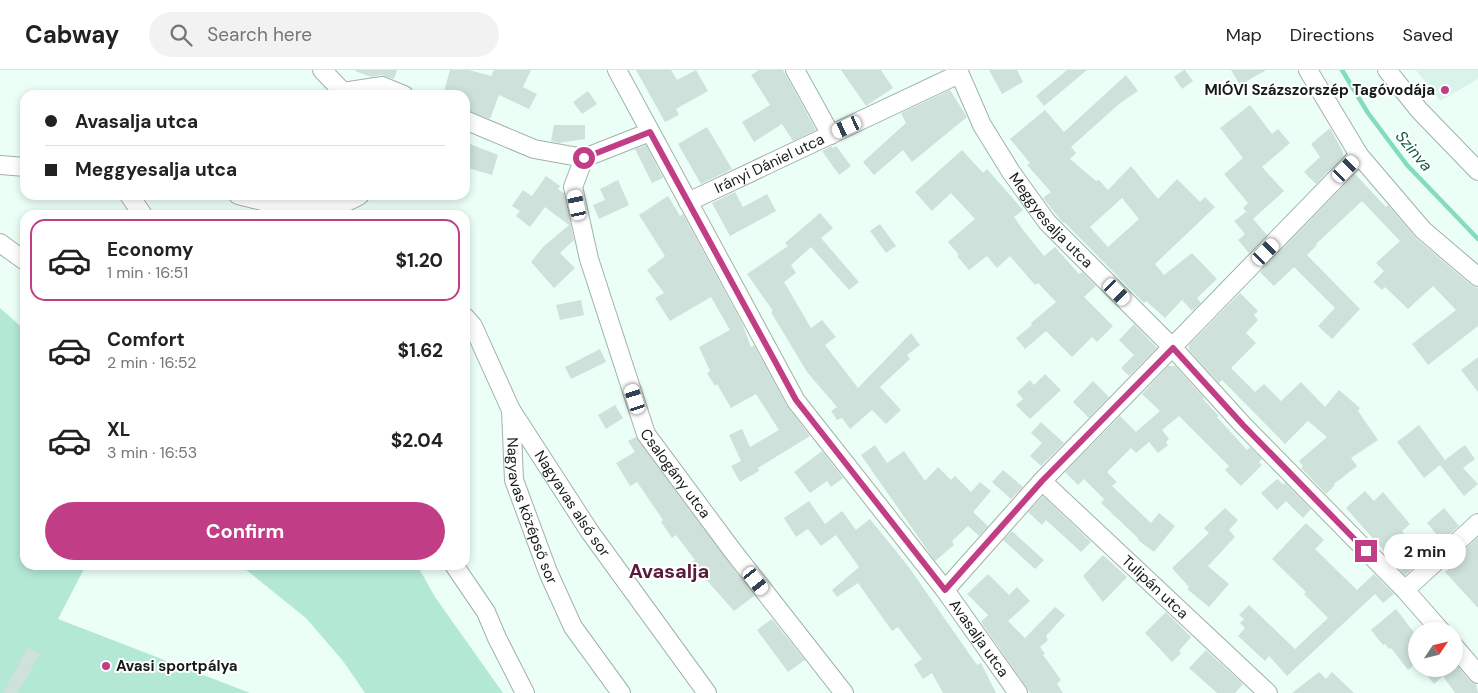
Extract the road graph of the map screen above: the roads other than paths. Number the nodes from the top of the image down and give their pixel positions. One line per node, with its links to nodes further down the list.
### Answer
1 (322, 70): 7 (street)
2 (617, 70): 11 (street, Avasalja utca)
3 (795, 70): 12 (street)
4 (1308, 70): 13 (street)
5 (1387, 70): 17 (street)
6 (959, 72): 12 (street, Irányi Dániel utca); 26 (street, Meggyesalja utca)
7 (342, 90)
8 (361, 90): 9 (street)
9 (392, 90)
10 (470, 122): 14 (street)
11 (650, 132): 14 (street); 20 (street, Avasalja utca)
12 (831, 135): 20 (street, Irányi Dániel utca)
13 (1359, 155): 24 (street); 26 (street)
14 (584, 158): 39 (street, Csalogány utca)
15 (0, 165): 16 (street)
16 (20, 167)
17 (1478, 171)
18 (252, 200): 21 (street)
19 (351, 200): 21 (street)
20 (688, 202): 31 (street, Avasalja utca)
21 (281, 210)
22 (0, 243): 23 (street)
23 (20, 257)
24 (1478, 277)
25 (470, 323): 27 (street, Nagyavas középső sor)
26 (1173, 348): 28 (street); 32 (street, Meggyesalja utca)
27 (511, 410): 37 (street, Nagyavas középső sor); 38 (street, Nagyavas alsó sor)
28 (1042, 481): 31 (street); 41 (street, Tulipán utca)
29 (1478, 522): 32 (street)
30 (457, 570): 36 (street)
31 (945, 590): 40 (street, Avasalja utca)
32 (1405, 590): 33 (street, Meggyesalja utca)
33 (1433, 622)
34 (1463, 654): 35 (street)
35 (1475, 664)
36 (525, 693)
37 (621, 693)
38 (707, 693)
39 (844, 693)
40 (1018, 693)
41 (1268, 693)

